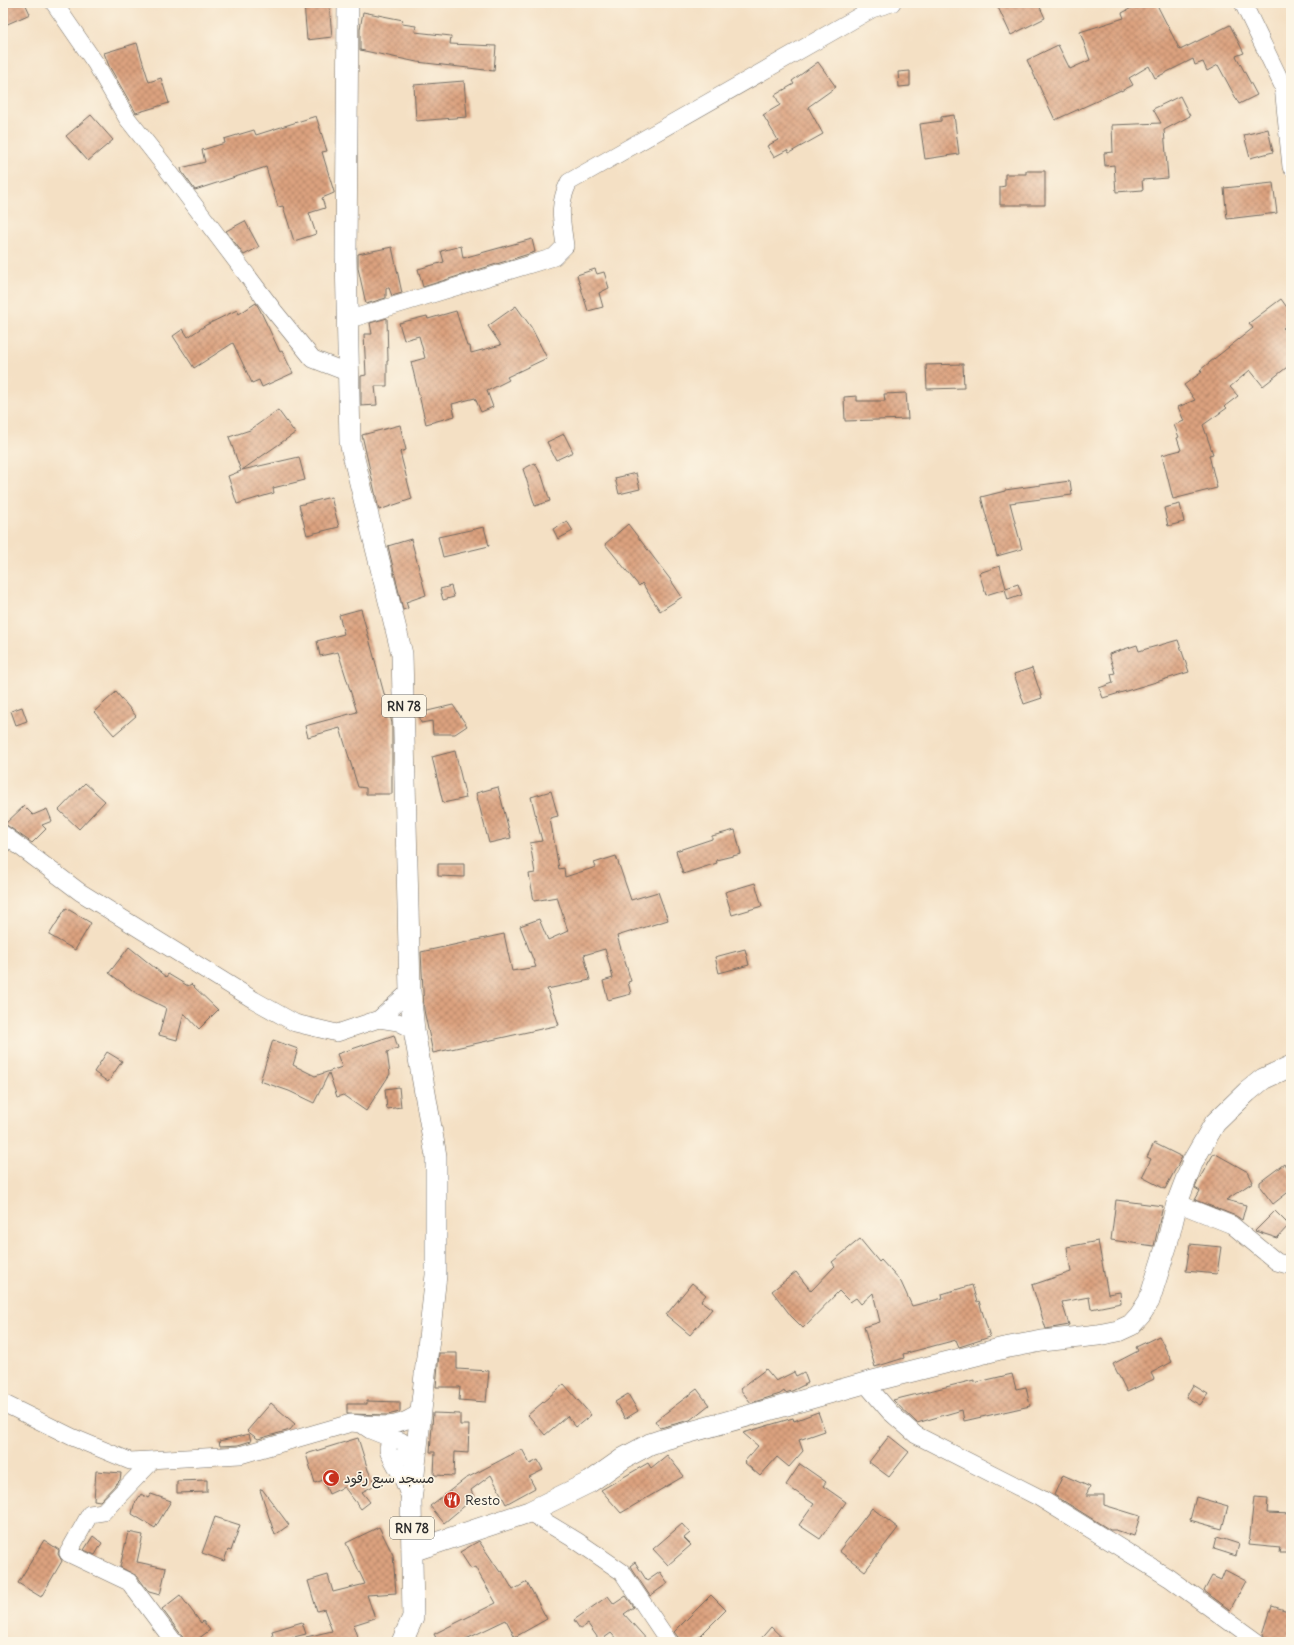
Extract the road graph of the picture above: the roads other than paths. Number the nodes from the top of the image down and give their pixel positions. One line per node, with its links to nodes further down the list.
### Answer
1 (54, 3): 8 (street)
2 (348, 3): 7 (main road, RN 78)
3 (892, 3): 5 (street)
4 (1243, 3): 6 (street)
5 (873, 6): 7 (street)
6 (1291, 167)
7 (347, 320): 8 (main road, RN 78)
8 (349, 372): 10 (main road, RN 78)
9 (3, 834): 11 (street)
10 (410, 991): 11 (street); 12 (main road, RN 78)
11 (379, 1019): 12 (street)
12 (414, 1030): 18 (main road, RN 78)
13 (1291, 1066): 14 (main road)
14 (1177, 1203): 15 (street); 16 (main road)
15 (1291, 1266)
16 (865, 1383): 23 (main road); 28 (street)
17 (3, 1403): 21 (street)
18 (420, 1412): 19 (street); 20 (street); 22 (main road, RN 78)
19 (365, 1427): 20 (street); 21 (street)
20 (395, 1448): 22 (street)
21 (153, 1460): 25 (street)
22 (411, 1501): 24 (main road, RN 78)
23 (529, 1512): 24 (main road); 27 (street)
24 (412, 1551): 26 (main road, RN 78)
25 (174, 1642)
26 (402, 1642)
27 (670, 1642)
28 (1257, 1642)

